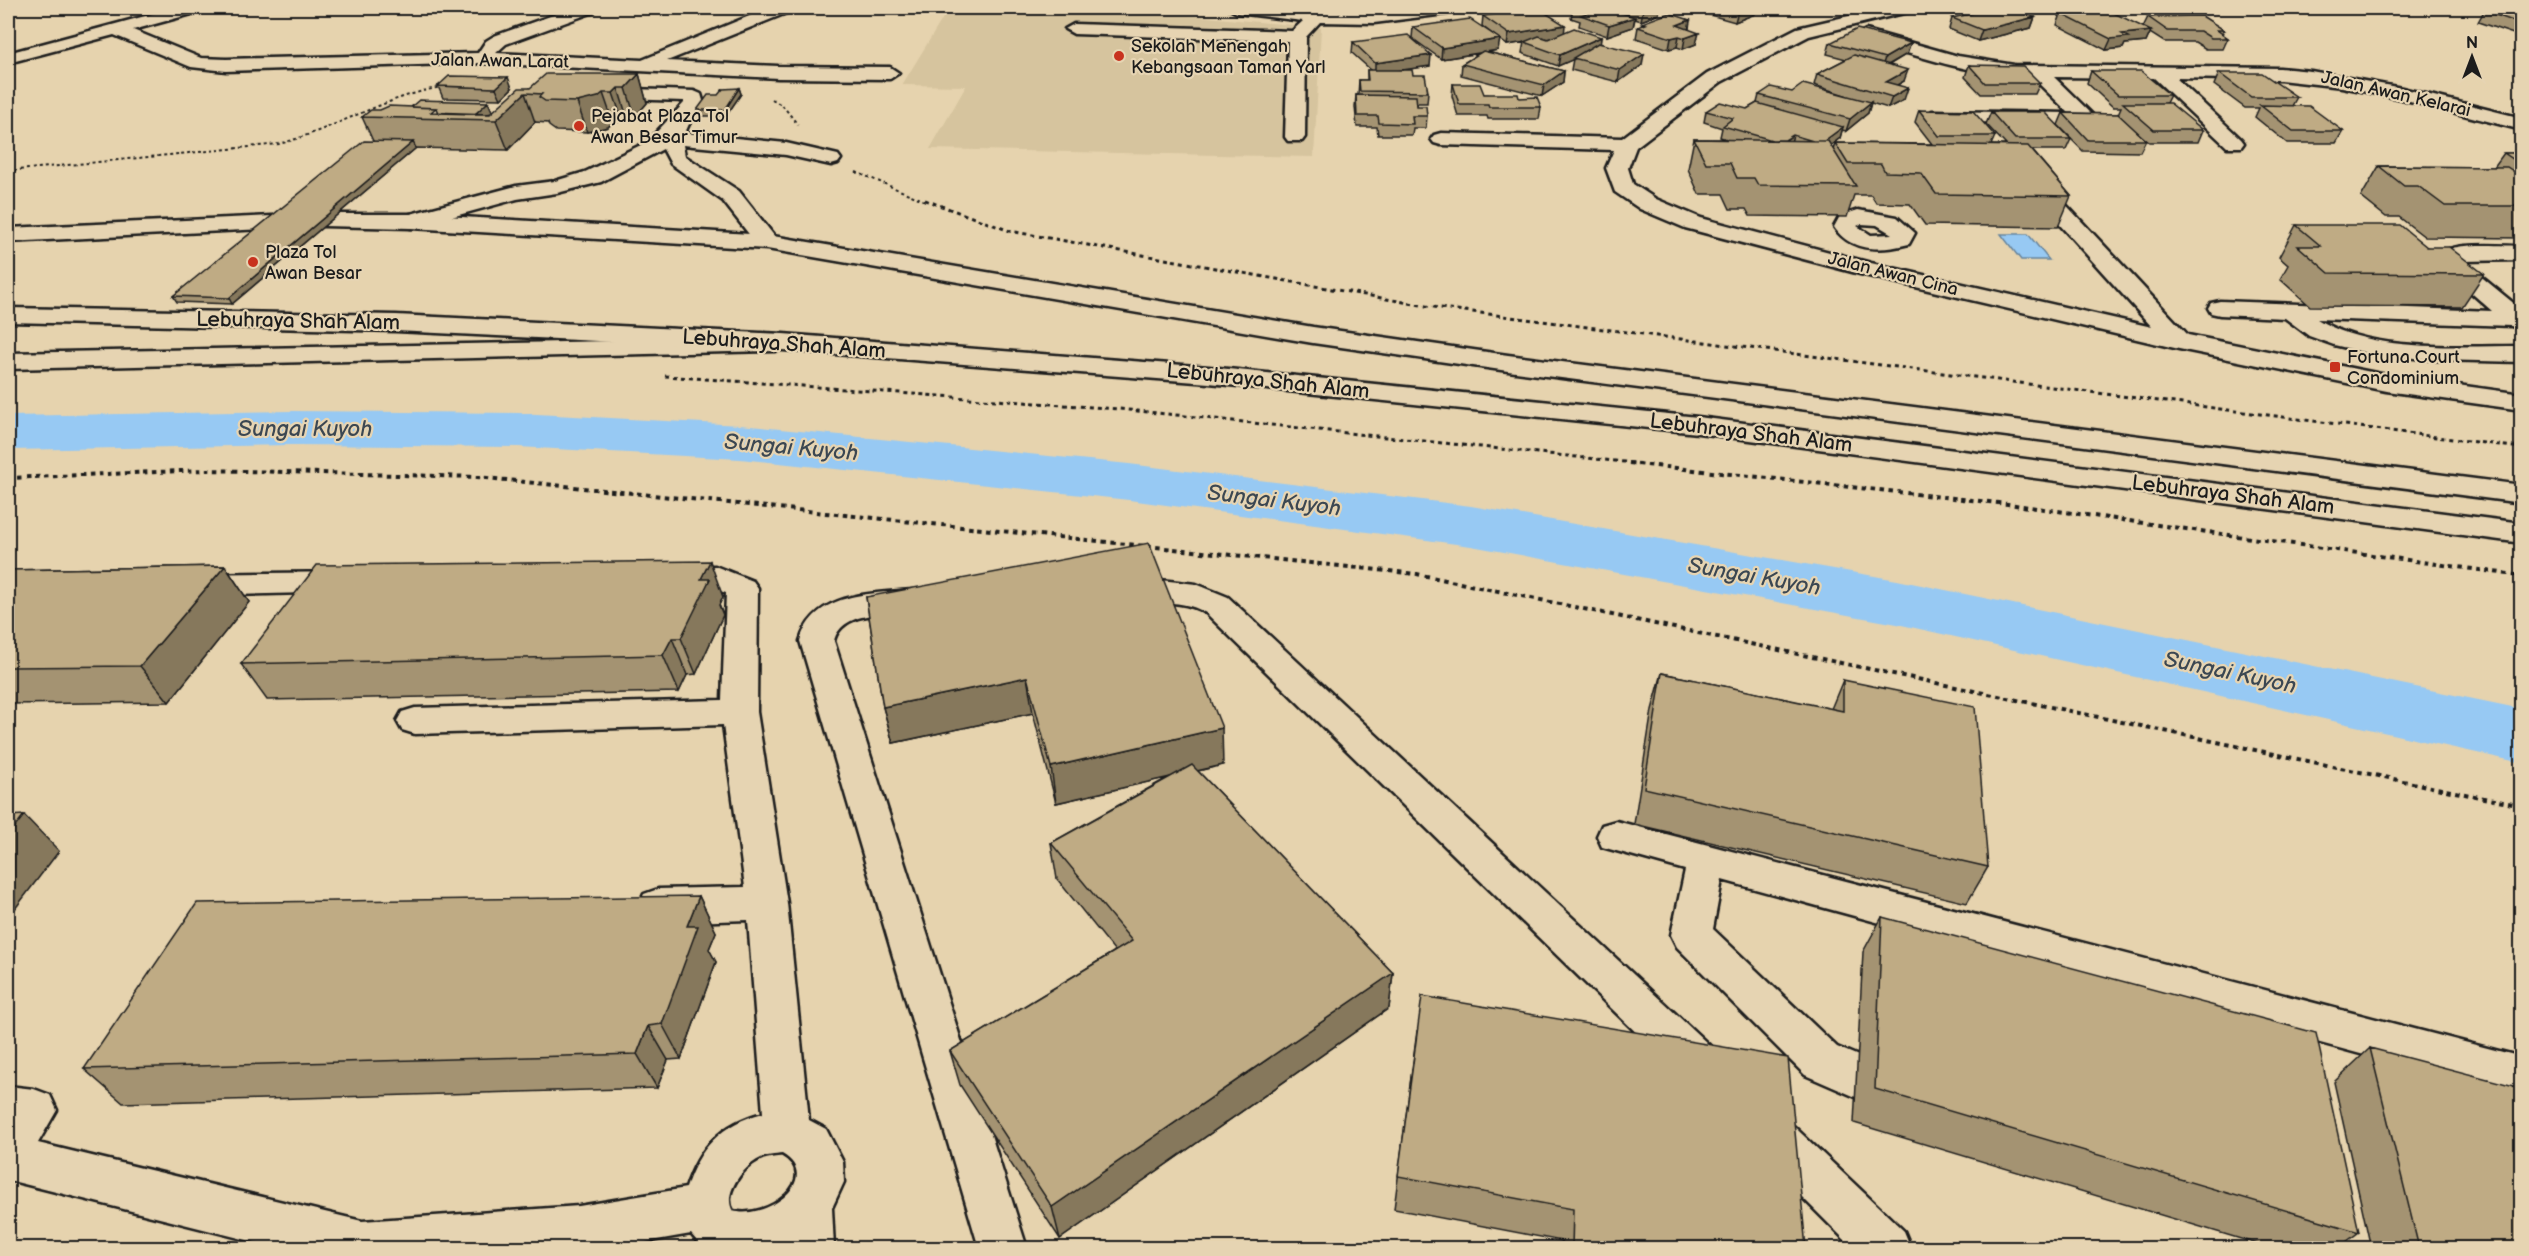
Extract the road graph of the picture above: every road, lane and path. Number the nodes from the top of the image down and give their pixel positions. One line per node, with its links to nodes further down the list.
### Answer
1 (193, 8): 9 (main road)
2 (588, 8): 13 (main road)
3 (783, 8): 14 (main road)
4 (1237, 8): 7 (main road)
5 (1453, 8): 7 (main road)
6 (1902, 8): 8 (main road)
7 (1322, 12): 11 (main road)
8 (1832, 19): 15 (main road, Jalan Awan Kelarai); 27 (main road)
9 (116, 29): 12 (main road); 13 (main road, Jalan Awan Larat)
10 (1074, 29): 11 (main road)
11 (1297, 36): 24 (main road)
12 (8, 58)
13 (483, 58): 14 (main road, Jalan Awan Larat)
14 (641, 66): 16 (main road, Jalan Awan Larat)
15 (2038, 72): 17 (main road, Jalan Awan Kelarai); 21 (main road)
16 (890, 73)
17 (2160, 74): 22 (main road, Jalan Awan Kelarai); 26 (main road)
18 (447, 86): 30 (path)
19 (581, 94): 23 (main road)
20 (768, 97): 28 (path)
21 (1939, 115)
22 (2522, 124)
23 (676, 131): 28 (main road); 32 (main road); 35 (main road)
24 (1295, 137)
25 (1441, 139): 27 (main road)
26 (2234, 143)
27 (1627, 144): 38 (main road, Jalan Awan Cina)
28 (831, 159): 49 (path)
29 (2021, 170): 43 (main road)
30 (8, 171)
31 (331, 221): 32 (main road, Lebuhraya Shah Alam)
32 (411, 221): 35 (main road, Lebuhraya Shah Alam)
33 (272, 222): 34 (main road)
34 (8, 235)
35 (767, 242): 51 (main road, Lebuhraya Shah Alam)
36 (1876, 243): 38 (main road)
37 (2522, 253): 42 (main road)
38 (1868, 269): 43 (main road, Jalan Awan Cina)
39 (2220, 308): 40 (main road)
40 (2292, 312): 42 (main road); 45 (main road)
41 (8, 315): 44 (main road, Lebuhraya Shah Alam)
42 (2520, 321)
43 (2179, 341): 48 (main road, Jalan Awan Cina)
44 (832, 346): 46 (main road); 52 (main road, Lebuhraya Shah Alam)
45 (2522, 354)
46 (8, 361)
47 (662, 375): 53 (path)
48 (2522, 402)
49 (2522, 448)
50 (8, 478): 61 (path)
51 (2522, 494)
52 (2522, 533)
53 (2522, 576)
54 (644, 577): 59 (main road)
55 (384, 582): 56 (main road)
56 (160, 585)
57 (1085, 592): 75 (main road)
58 (946, 596): 74 (main road)
59 (738, 712): 60 (main road); 64 (main road)
60 (415, 721)
61 (2522, 806)
62 (1616, 836): 63 (main road)
63 (1707, 860): 66 (main road); 68 (main road)
64 (767, 903): 65 (main road); 69 (main road)
65 (617, 907)
66 (2522, 1078)
67 (8, 1107): 70 (main road)
68 (1930, 1108)
69 (786, 1132): 72 (main road); 73 (main road)
70 (8, 1147)
71 (8, 1158): 73 (main road)
72 (809, 1229): 73 (main road)
73 (716, 1230)
74 (1003, 1248)
75 (1887, 1248)

